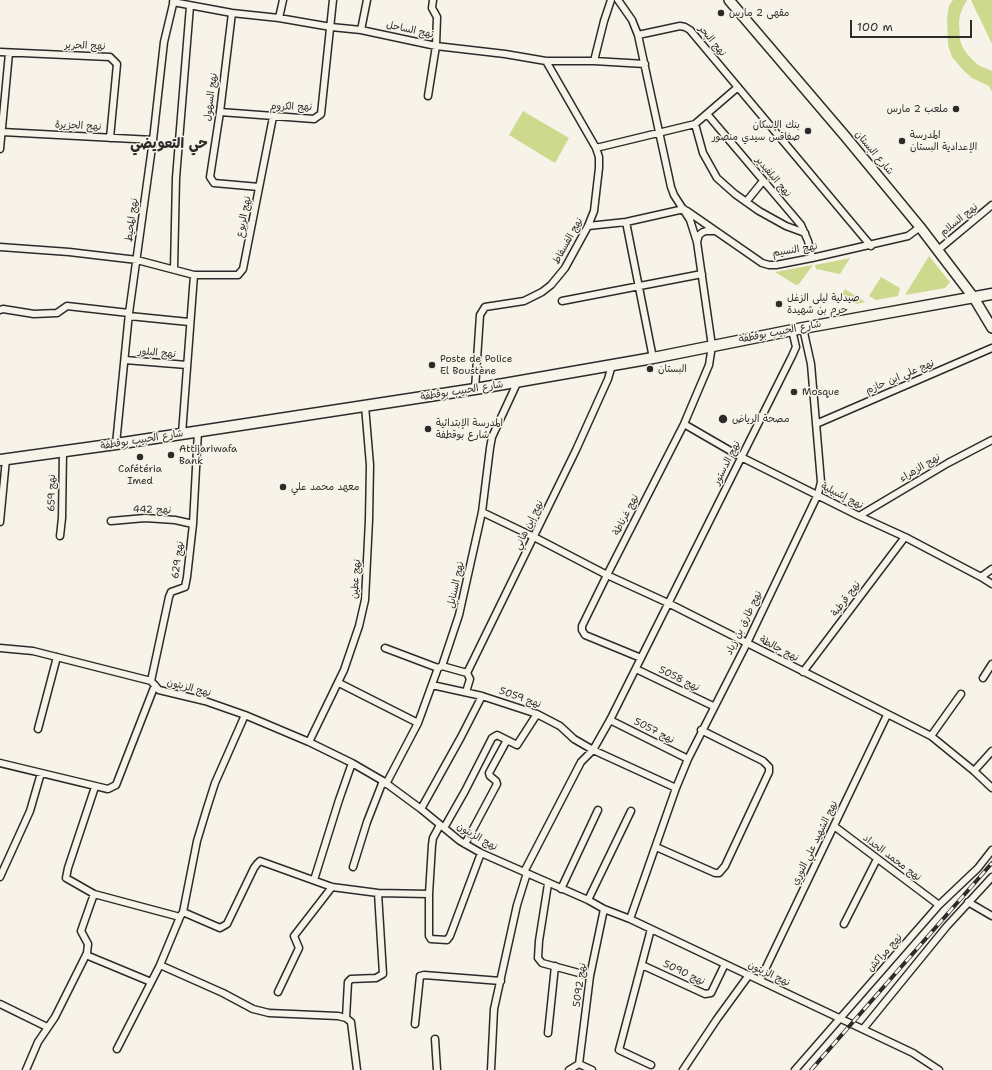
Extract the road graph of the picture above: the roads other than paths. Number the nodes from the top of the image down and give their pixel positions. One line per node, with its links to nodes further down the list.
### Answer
1 (283, 0): 11 (street)
2 (333, 0): 12 (street, نهج الكروم)
3 (367, 0): 13 (street)
4 (433, 0): 15 (street)
5 (611, 0): 19 (street)
6 (618, 0): 14 (street)
7 (729, 0): 40 (main road, شارع البستان)
8 (174, 1): 9 (street, نهج الساحل); 30 (street, نهج المحيط)
9 (190, 6): 10 (street, نهج الساحل); 49 (street)
10 (232, 13): 11 (street, نهج الساحل); 23 (street, نهج السهول)
11 (280, 18): 12 (street, نهج الساحل)
12 (331, 27): 13 (street, نهج الساحل); 25 (street, نهج الكروم)
13 (361, 30): 15 (street, نهج الساحل)
14 (638, 34): 20 (street); 21 (street, نهج البحر)
15 (436, 46): 18 (street, نهج الساحل); 22 (street)
16 (0, 52): 17 (street, نهج الحرير)
17 (9, 53): 27 (street); 29 (street, نهج الحرير)
18 (546, 61): 19 (street, نهج الساحل); 31 (street, نهج الفسفاط)
19 (594, 61): 20 (street, نهج الساحل)
20 (645, 64): 28 (street)
21 (738, 87): 24 (street); 44 (street, نهج البحر)
22 (428, 96)
23 (220, 112): 25 (street, نهج الكروم); 34 (street, نهج السهول)
24 (707, 114): 26 (street); 33 (street, نهج البلفيدير)
25 (273, 117): 34 (street, نهج الربوع)
26 (695, 124): 28 (street); 35 (street)
27 (2, 132): 29 (street, نهج الجزيرة); 32 (street)
28 (660, 133): 31 (street); 37 (street)
29 (110, 138): 30 (street, نهج الجزيرة)
30 (153, 140): 48 (street, نهج المحيط)
31 (596, 148): 39 (street, نهج الفسفاط)
32 (0, 149)
33 (763, 181): 35 (street); 42 (street, نهج البلفيدير)
34 (260, 187): 51 (street, نهج الربوع)
35 (746, 202): 42 (street)
36 (992, 205): 46 (street, نهج السلام)
37 (684, 209): 38 (street); 41 (street, نهج النسيم); 43 (street, نهج غرناطة)
38 (626, 222): 39 (street); 52 (street)
39 (588, 226): 69 (street, نهج الفسفاط)
40 (920, 227): 44 (street, نهج النسيم); 46 (main road, شارع البستان)
41 (714, 231): 43 (street); 47 (street, نهج النسيم)
42 (805, 233): 47 (street, نهج البلفيدير)
43 (697, 242): 50 (street, نهج غرناطة)
44 (871, 246): 47 (street, نهج النسيم)
45 (0, 247): 48 (street)
46 (938, 250): 54 (main road, شارع البستان)
47 (812, 258)
48 (137, 260): 49 (street); 57 (street, نهج المحيط)
49 (174, 269): 51 (street)
50 (702, 274): 52 (street); 62 (street, نهج غرناطة)
51 (194, 275): 58 (street)
52 (638, 286): 55 (street); 64 (street)
53 (992, 294): 54 (main road, شارع الحبيب بوقطفة)
54 (974, 298): 59 (main road, شارع الحبيب بوقطفة); 60 (main road, شارع البستان)
55 (562, 301)
56 (0, 310): 57 (street)
57 (129, 315): 58 (street); 65 (street, نهج المحيط)
58 (189, 322): 66 (street)
59 (803, 328): 61 (main road, شارع الحبيب بوقطفة); 72 (street, نهج طارق بن زياد)
60 (992, 328)
61 (792, 330): 62 (main road, شارع الحبيب بوقطفة); 78 (street, نهج الدستور)
62 (712, 346): 64 (main road, شارع الحبيب بوقطفة); 71 (street, نهج غرناطة)
63 (992, 348): 72 (street, نهج علي ابن حازم)
64 (653, 358): 67 (main road, شارع الحبيب بوقطفة)
65 (125, 360): 66 (street, نهج البلور); 76 (street, نهج المحيط)
66 (187, 365): 74 (street)
67 (612, 365): 68 (main road, شارع الحبيب بوقطفة); 87 (street, نهج إبن هاني)
68 (518, 381): 69 (main road, شارع الحبيب بوقطفة); 81 (street, نهج السنابل)
69 (475, 389): 70 (main road, شارع الحبيب بوقطفة)
70 (365, 406): 73 (main road, شارع الحبيب بوقطفة); 106 (street, نهج عطين)
71 (684, 424): 78 (street, نهج إشبيلية); 90 (street, نهج غرناطة)
72 (816, 424): 80 (street, نهج طارق بن زياد)
73 (198, 431): 74 (main road, شارع الحبيب بوقطفة); 85 (street, نهج 629)
74 (182, 434): 76 (main road, شارع الحبيب بوقطفة)
75 (992, 440): 82 (street, نهج الزهراء)
76 (116, 444): 77 (main road, شارع الحبيب بوقطفة)
77 (63, 451): 79 (main road, شارع الحبيب بوقطفة); 86 (street, نهج 659)
78 (741, 457): 80 (street, نهج إشبيلية); 93 (street, نهج الدستور)
79 (3, 459): 84 (street)
80 (818, 494): 82 (street, نهج إشبيلية); 94 (street, نهج طارق بن زياد)
81 (482, 512): 87 (street, نهج جالطة); 100 (street, نهج السنابل)
82 (859, 516): 88 (street, نهج إشبيلية)
83 (111, 521): 85 (street, نهج 442)
84 (0, 522)
85 (193, 524): 105 (street, نهج 629)
86 (60, 536)
87 (534, 537): 90 (street, نهج جالطة); 103 (street, نهج إبن هاني)
88 (905, 537): 91 (street, نهج إشبيلية); 102 (street, نهج قرطبة)
89 (992, 569): 91 (street)
90 (607, 574): 93 (street, نهج جالطة); 98 (street, نهج غرناطة)
91 (981, 577): 92 (street, نهج إشبيلية)
92 (992, 584)
93 (668, 603): 94 (street, نهج جالطة); 98 (street, نهج الدستور)
94 (746, 643): 102 (street, نهج جالطة); 111 (street, نهج طارق بن زياد)
95 (0, 648): 97 (street, نهج الزيتون)
96 (386, 648): 100 (street)
97 (57, 657): 105 (street, نهج الزيتون); 117 (street)
98 (641, 658): 101 (street, نهج الدستور)
99 (992, 664): 104 (street)
100 (440, 667): 103 (street); 107 (street, نهج السنابل)
101 (636, 669): 111 (street, نهج 5058); 115 (street, نهج الدستور)
102 (803, 672): 114 (street, نهج جالطة)
103 (467, 673): 108 (street, نهج إبن هاني)
104 (983, 678)
105 (153, 683): 113 (street, نهج الزيتون); 130 (street)
106 (338, 683): 116 (street); 121 (street, نهج عطين)
107 (432, 685): 108 (street, نهج 5059); 116 (street, نهج السنابل)
108 (466, 692): 110 (street, نهج 5059)
109 (961, 694): 119 (street)
110 (482, 696): 112 (street, نهج 5059); 133 (street)
111 (713, 706): 118 (street, نهج طارق بن زياد)
112 (537, 714): 120 (street); 122 (street, نهج 5059)
113 (245, 715): 121 (street, نهج الزيتون); 158 (street)
114 (887, 715): 119 (street, نهج جالطة); 136 (street, نهج الشهيد علي النوري)
115 (610, 720): 122 (street, نهج الدستور); 124 (street, نهج 5057)
116 (418, 723): 129 (street, نهج السنابل)
117 (38, 729)
118 (702, 730): 124 (street, نهج طارق بن زياد); 139 (street)
119 (931, 736): 127 (street, نهج جالطة)
120 (507, 740): 137 (street); 138 (street)
121 (309, 742): 126 (street, نهج الزيتون)
122 (594, 750): 131 (street, نهج 5059); 144 (street, نهج الدستور)
123 (992, 751): 127 (street)
124 (688, 759): 131 (street, نهج طارق بن زياد)
125 (0, 763): 128 (street)
126 (352, 763): 129 (street, نهج الزيتون); 147 (street)
127 (974, 771): 132 (street, نهج جالطة)
128 (40, 773): 130 (street); 145 (street)
129 (384, 783): 133 (street, نهج الزيتون); 143 (street, نهج السنابل)
130 (95, 787): 152 (street)
131 (676, 788): 139 (street, نهج طارق بن زياد)
132 (992, 788)
133 (421, 809): 137 (street, نهج الزيتون)
134 (598, 810): 150 (street)
135 (631, 811): 154 (street)
136 (834, 826): 142 (street, نهج محمد الحداد); 170 (street, نهج الشهيد علي النوري)
137 (442, 827): 138 (street, نهج الزيتون); 153 (street)
138 (465, 844): 141 (street, نهج الزيتون)
139 (656, 847): 160 (street, نهج طارق بن زياد)
140 (992, 850): 156 (street, نهج مراكش)
141 (481, 853): 144 (street, نهج الزيتون); 153 (street)
142 (877, 859): 156 (street, نهج محمد الحداد); 161 (street)
143 (353, 867)
144 (526, 873): 148 (street, نهج الزيتون); 171 (street, نهج الدستور)
145 (0, 877)
146 (992, 877): 155 (street)
147 (314, 880): 149 (street); 158 (street)
148 (548, 884): 150 (street, نهج الزيتون); 167 (street)
149 (332, 887): 151 (street); 173 (street)
150 (561, 889): 154 (street, نهج الزيتون)
151 (378, 893): 153 (street); 175 (street)
152 (94, 894): 158 (street); 163 (street)
153 (429, 894)
154 (588, 900): 157 (street, نهج الزيتون)
155 (968, 902): 159 (street); 179 (street)
156 (939, 905): 176 (street, نهج مراكش)
157 (604, 909): 160 (street, نهج الزيتون); 169 (street, نهج 5092)
158 (181, 914): 165 (street)
159 (992, 916)
160 (630, 919): 162 (street, نهج الزيتون)
161 (844, 924)
162 (651, 929): 164 (street, نهج الزيتون); 166 (street)
163 (86, 955): 172 (street); 178 (street)
164 (725, 964): 166 (street, نهج 5090); 168 (street, نهج الزيتون)
165 (160, 965): 172 (street); 175 (street)
166 (642, 965): 184 (street)
167 (554, 966): 169 (street); 180 (street)
168 (749, 975): 170 (street, نهج الزيتون); 191 (street)
169 (590, 976): 183 (street, نهج 5092)
170 (760, 980): 176 (street, نهج الزيتون)
171 (501, 981): 177 (street); 188 (street, نهج الدستور)
172 (151, 982): 182 (street)
173 (278, 992)
174 (0, 1004): 178 (street)
175 (346, 1018): 186 (street)
176 (839, 1019): 179 (street, نهج الزيتون); 192 (street, نهج مراكش)
177 (416, 1024)
178 (47, 1027): 185 (street)
179 (863, 1030): 193 (street, نهج الزيتون)
180 (548, 1032)
181 (435, 1039): 187 (street)
182 (117, 1049)
183 (579, 1064): 189 (street); 190 (street)
184 (651, 1065)
185 (26, 1070)
186 (357, 1070)
187 (437, 1070)
188 (490, 1070)
189 (569, 1070)
190 (592, 1070)
191 (683, 1070)
192 (795, 1070)
193 (939, 1070)

